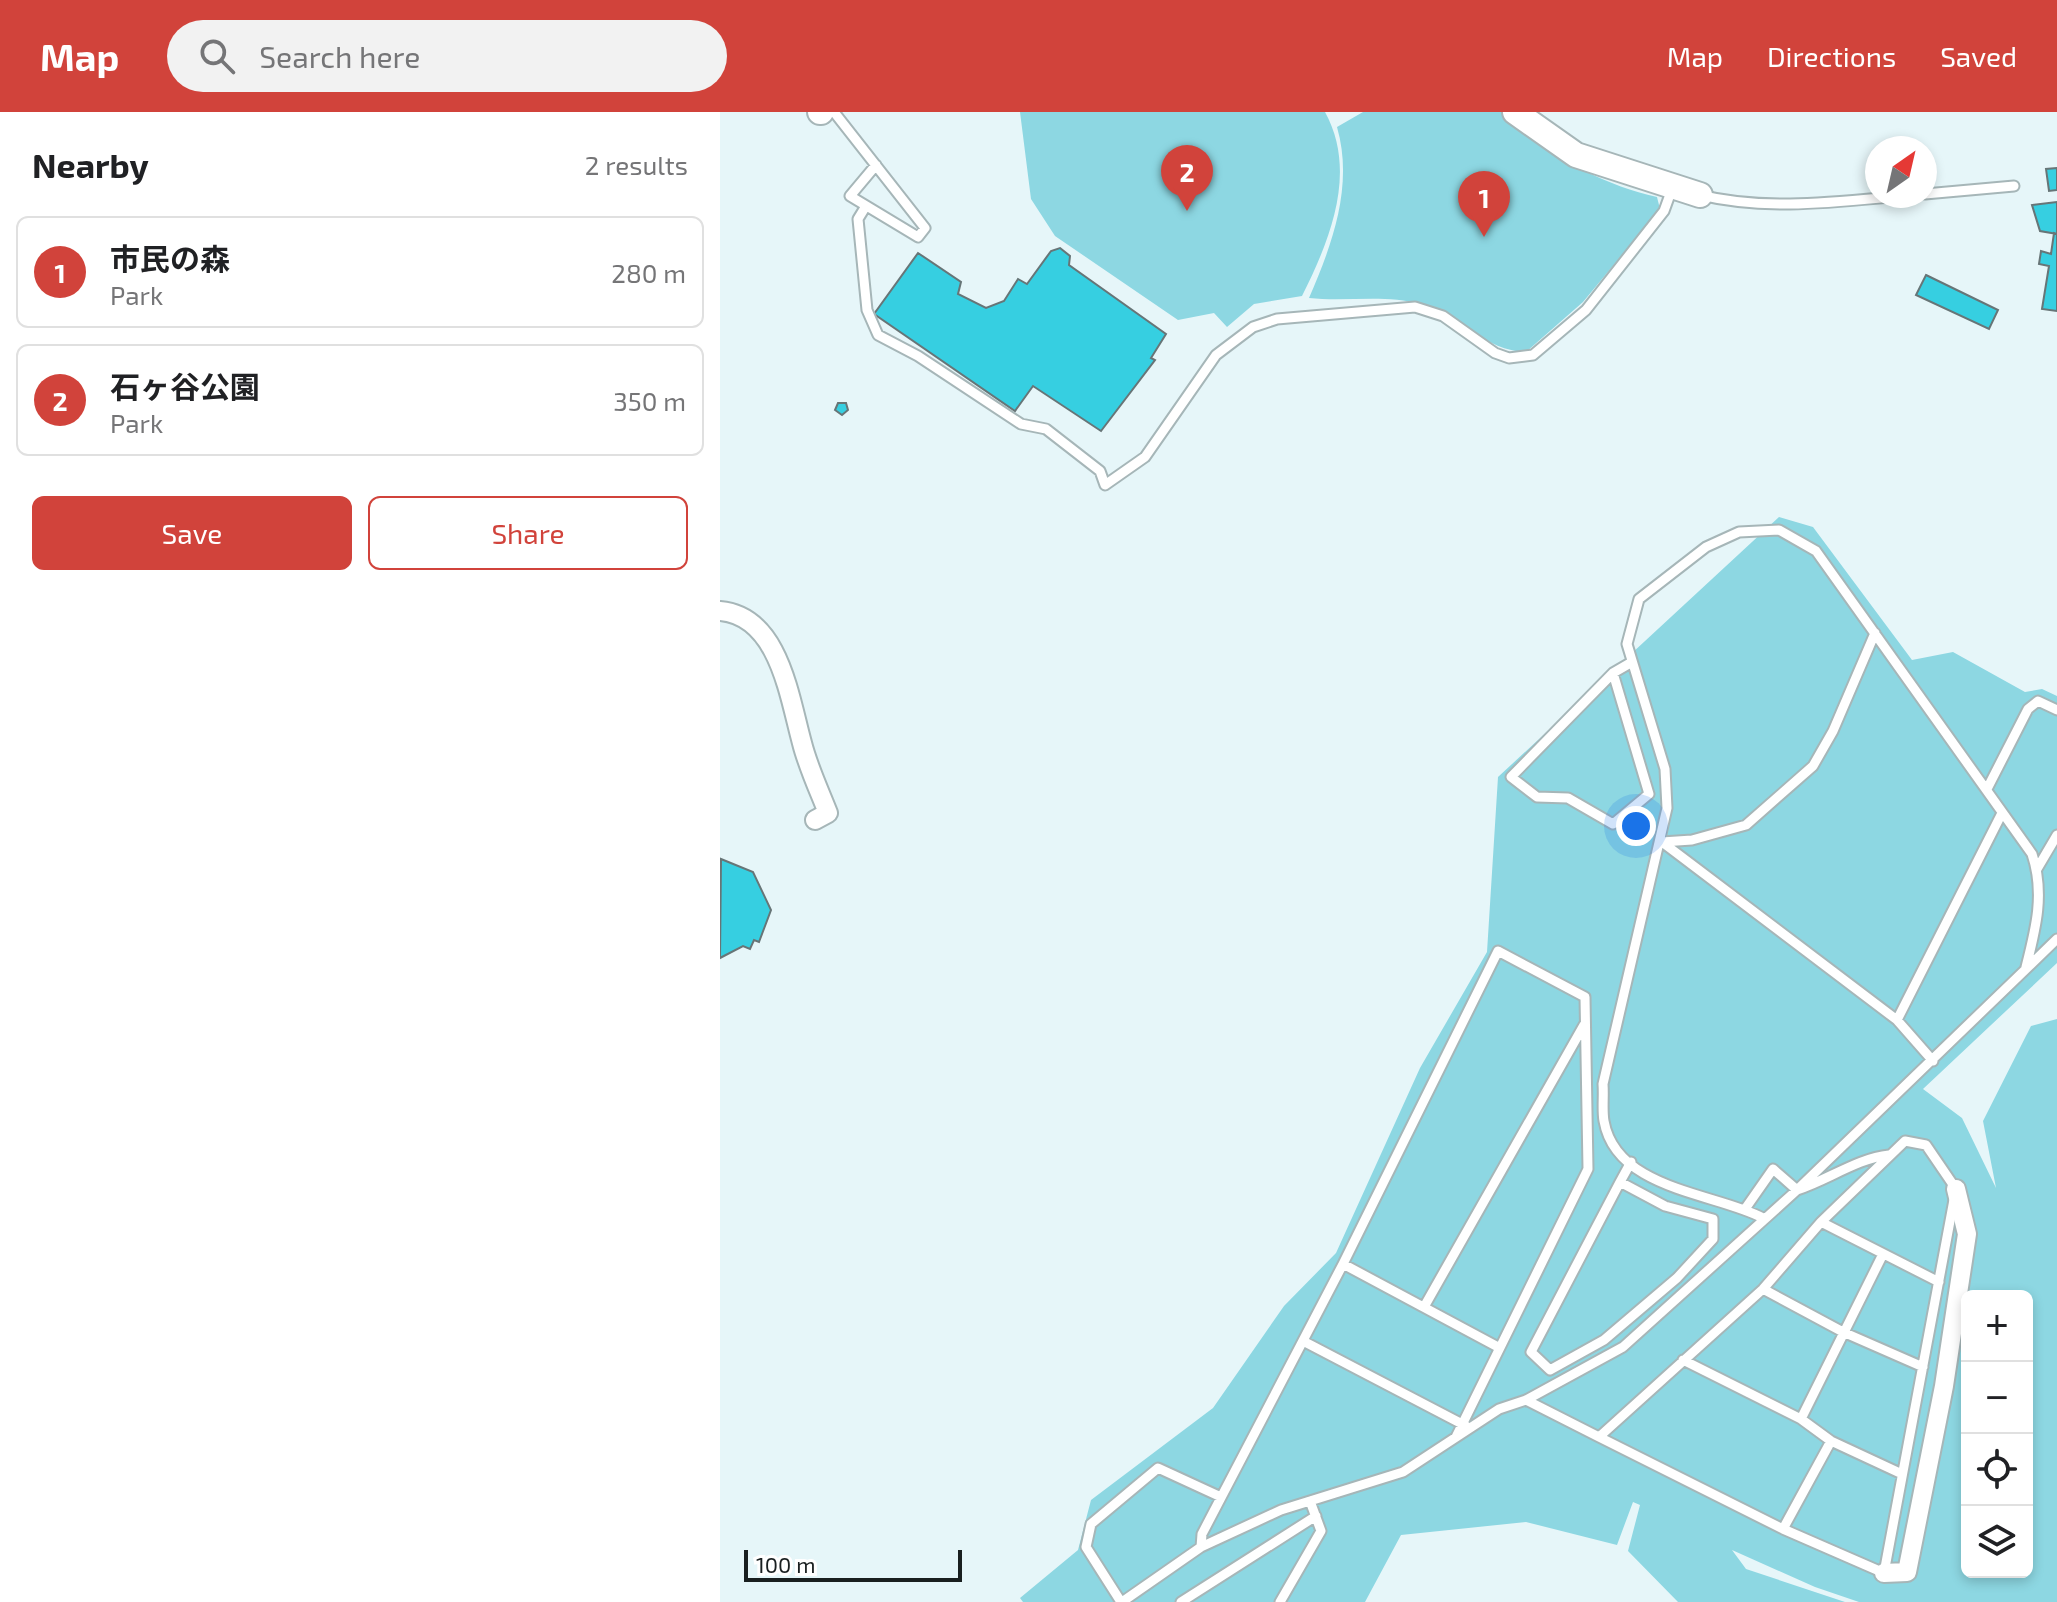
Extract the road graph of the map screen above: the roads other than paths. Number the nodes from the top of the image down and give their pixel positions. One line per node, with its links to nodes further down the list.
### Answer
1 (834, 112): 3 (lane)
2 (1515, 112): 5 (street)
3 (876, 165): 9 (lane); 9 (lane)
4 (2014, 186): 6 (lane)
5 (1672, 189): 7 (street); 9 (lane)
6 (1937, 193)
7 (1700, 195): 8 (lane)
8 (1865, 199)
9 (866, 206)
10 (720, 611): 17 (street)
11 (1875, 633): 12 (lane); 15 (lane); 19 (lane)
12 (1632, 662): 13 (lane); 19 (lane)
13 (1613, 673): 13 (lane)
14 (2057, 710): 15 (lane)
15 (1987, 789): 16 (lane)
16 (2002, 813): 20 (lane); 23 (lane)
17 (815, 820)
18 (2057, 835): 20 (lane)
19 (1662, 842): 23 (lane); 27 (lane)
20 (2037, 869): 22 (lane)
21 (2057, 939): 22 (lane)
22 (2026, 967): 25 (lane)
23 (1897, 1020): 25 (lane)
24 (1585, 1023): 35 (lane); 38 (lane); 41 (lane)
25 (1933, 1061): 30 (lane)
26 (1889, 1155): 29 (lane); 30 (lane); 33 (lane)
27 (1631, 1162): 28 (lane); 31 (lane)
28 (1620, 1182): 28 (lane)
29 (1956, 1189): 36 (lane); 55 (street)
30 (1797, 1190): 31 (lane); 32 (lane)
31 (1745, 1209): 32 (lane)
32 (1763, 1218): 44 (lane)
33 (1821, 1222): 34 (lane); 37 (lane)
34 (1883, 1254): 36 (lane); 39 (lane)
35 (1343, 1264): 38 (lane); 40 (lane)
36 (1939, 1282): 43 (lane)
37 (1763, 1289): 39 (lane); 42 (lane)
38 (1424, 1307): 41 (lane)
39 (1843, 1332): 43 (lane); 45 (lane)
40 (1303, 1341): 46 (lane); 50 (lane)
41 (1498, 1347): 46 (lane)
42 (1683, 1360): 45 (lane); 47 (lane)
43 (1923, 1367): 49 (lane)
44 (1526, 1400): 46 (lane); 47 (lane)
45 (1801, 1419): 48 (lane)
46 (1466, 1426): 51 (lane)
47 (1599, 1437): 53 (lane)
48 (1831, 1441): 49 (lane); 53 (lane)
49 (1902, 1474): 55 (lane)
50 (1221, 1497): 54 (lane); 56 (lane)
51 (1310, 1501): 52 (lane); 54 (lane)
52 (1316, 1516): 57 (lane); 58 (lane)
53 (1783, 1529): 55 (lane)
54 (1201, 1547): 56 (lane)
55 (1884, 1573)
56 (1121, 1602)
57 (1181, 1602)
58 (1280, 1602)

